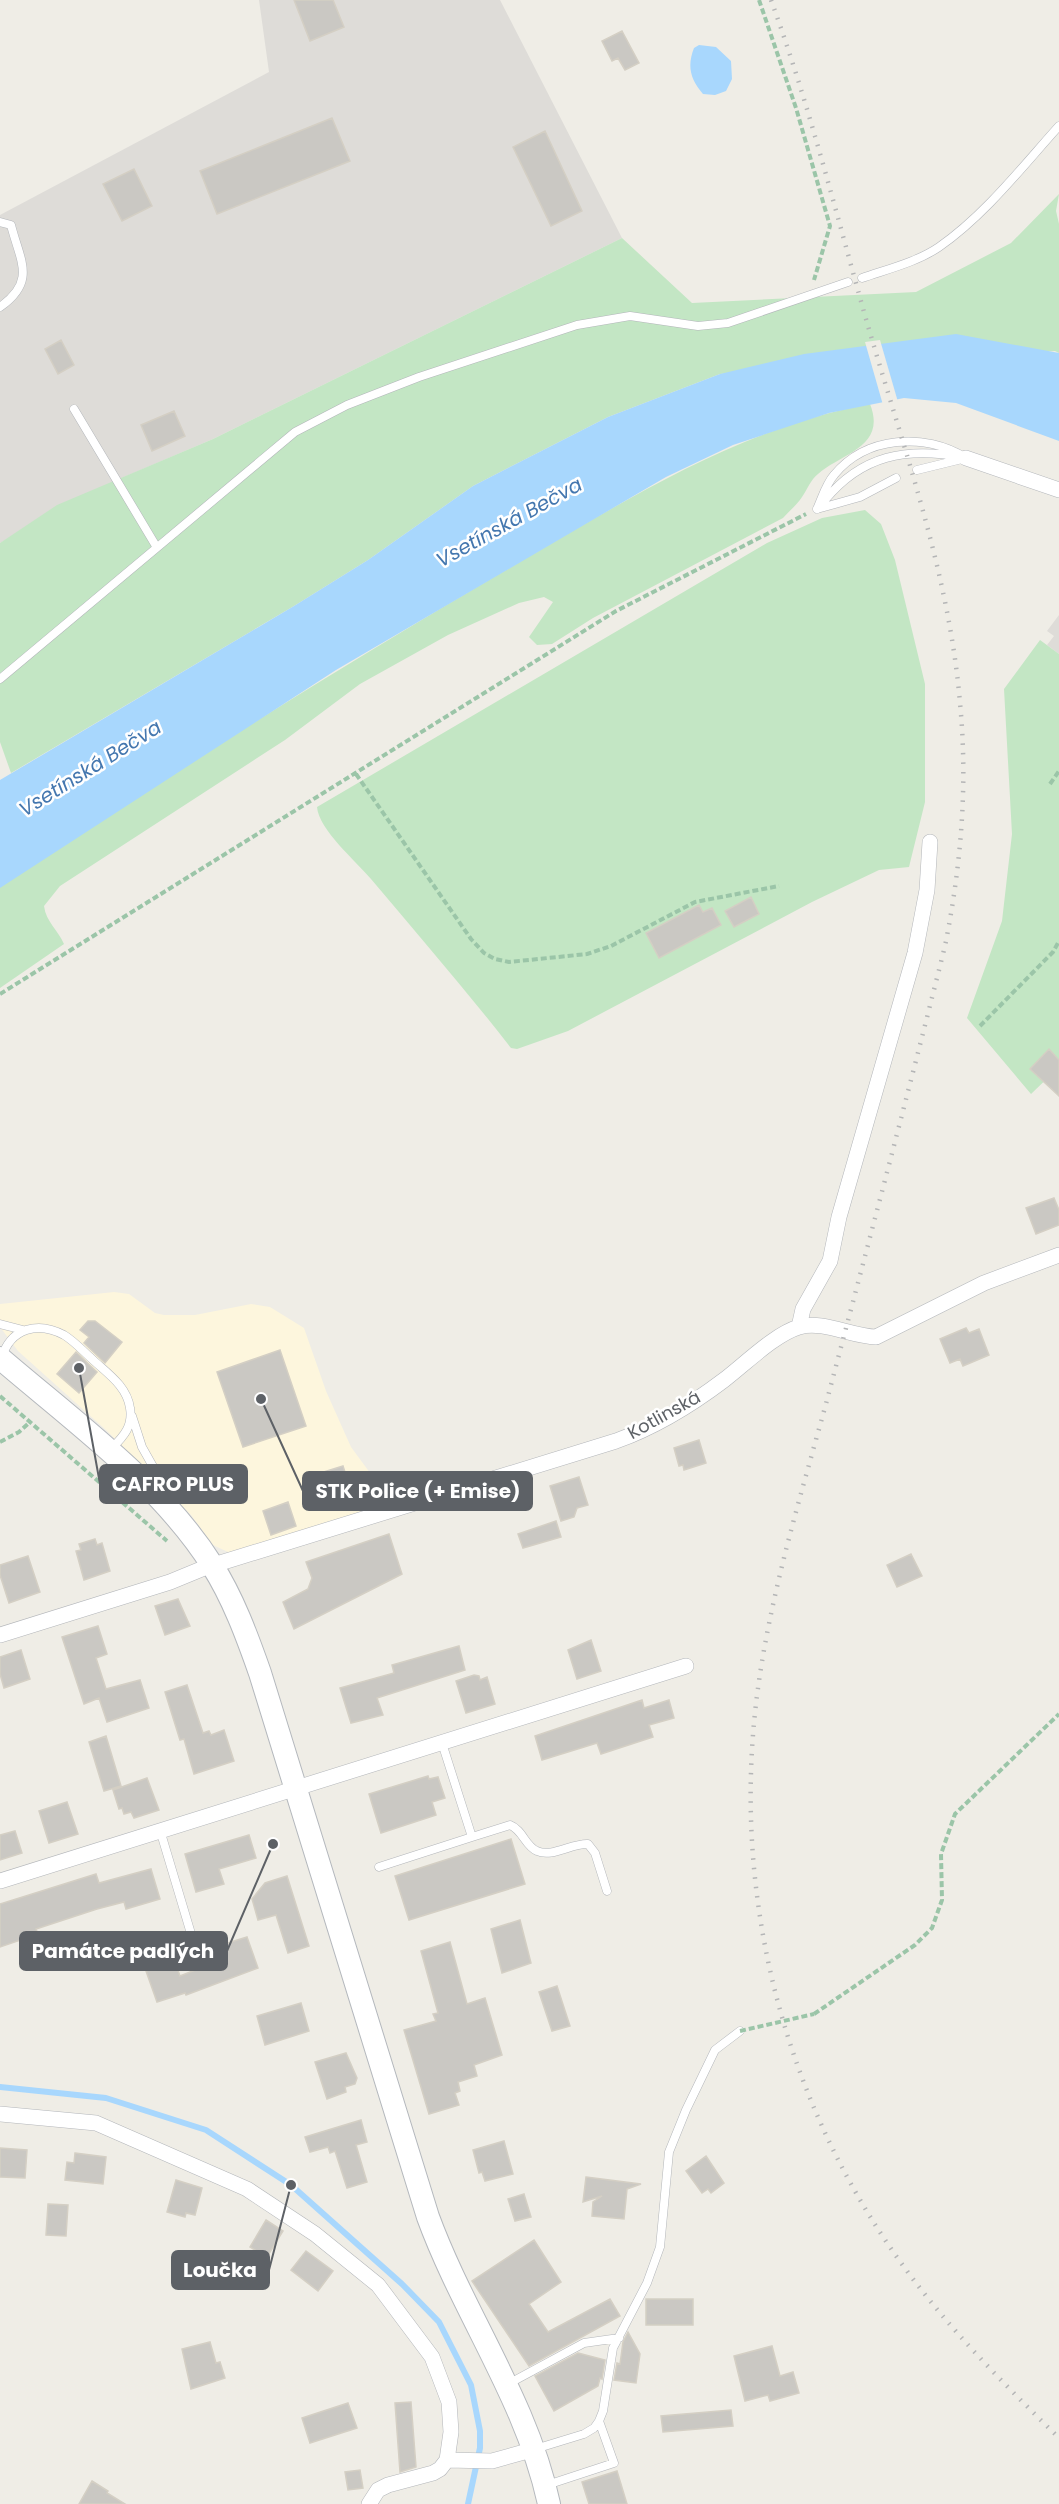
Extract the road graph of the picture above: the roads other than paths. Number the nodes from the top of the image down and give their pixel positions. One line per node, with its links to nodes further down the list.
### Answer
1 (1059, 126): 3 (lane)
2 (0, 222): 5 (lane)
3 (862, 278)
4 (848, 282): 12 (lane)
5 (0, 308)
6 (74, 409): 12 (lane)
7 (966, 458): 8 (lane); 10 (street); 11 (lane); 11 (lane)
8 (917, 470)
9 (897, 478): 11 (lane)
10 (1059, 490)
11 (817, 509)
12 (156, 546): 13 (lane)
13 (0, 679)
14 (930, 842): 17 (street)
15 (1059, 1255): 17 (street)
16 (0, 1324): 18 (lane)
17 (799, 1327): 23 (street, Kotlinská)
18 (23, 1330): 19 (lane); 20 (lane)
19 (1, 1359): 21 (main road)
20 (130, 1409): 21 (lane); 22 (lane)
21 (109, 1451): 22 (main road)
22 (176, 1534): 23 (main road)
23 (213, 1566): 24 (street, Kotlinská); 27 (main road)
24 (0, 1635)
25 (686, 1666): 26 (street)
26 (442, 1743): 27 (street); 29 (lane)
27 (295, 1788): 28 (street); 37 (main road)
28 (160, 1830): 31 (street); 33 (lane)
29 (472, 1837): 30 (lane); 32 (lane)
30 (379, 1867)
31 (0, 1881)
32 (607, 1891)
33 (198, 1957)
34 (740, 2031): 36 (lane)
35 (0, 2114): 40 (street)
36 (619, 2338): 37 (lane); 38 (lane)
37 (506, 2385): 39 (main road)
38 (598, 2421): 39 (lane); 41 (lane)
39 (535, 2450): 40 (street); 41 (main road)
40 (447, 2460): 42 (street)
41 (548, 2495)
42 (369, 2504)

